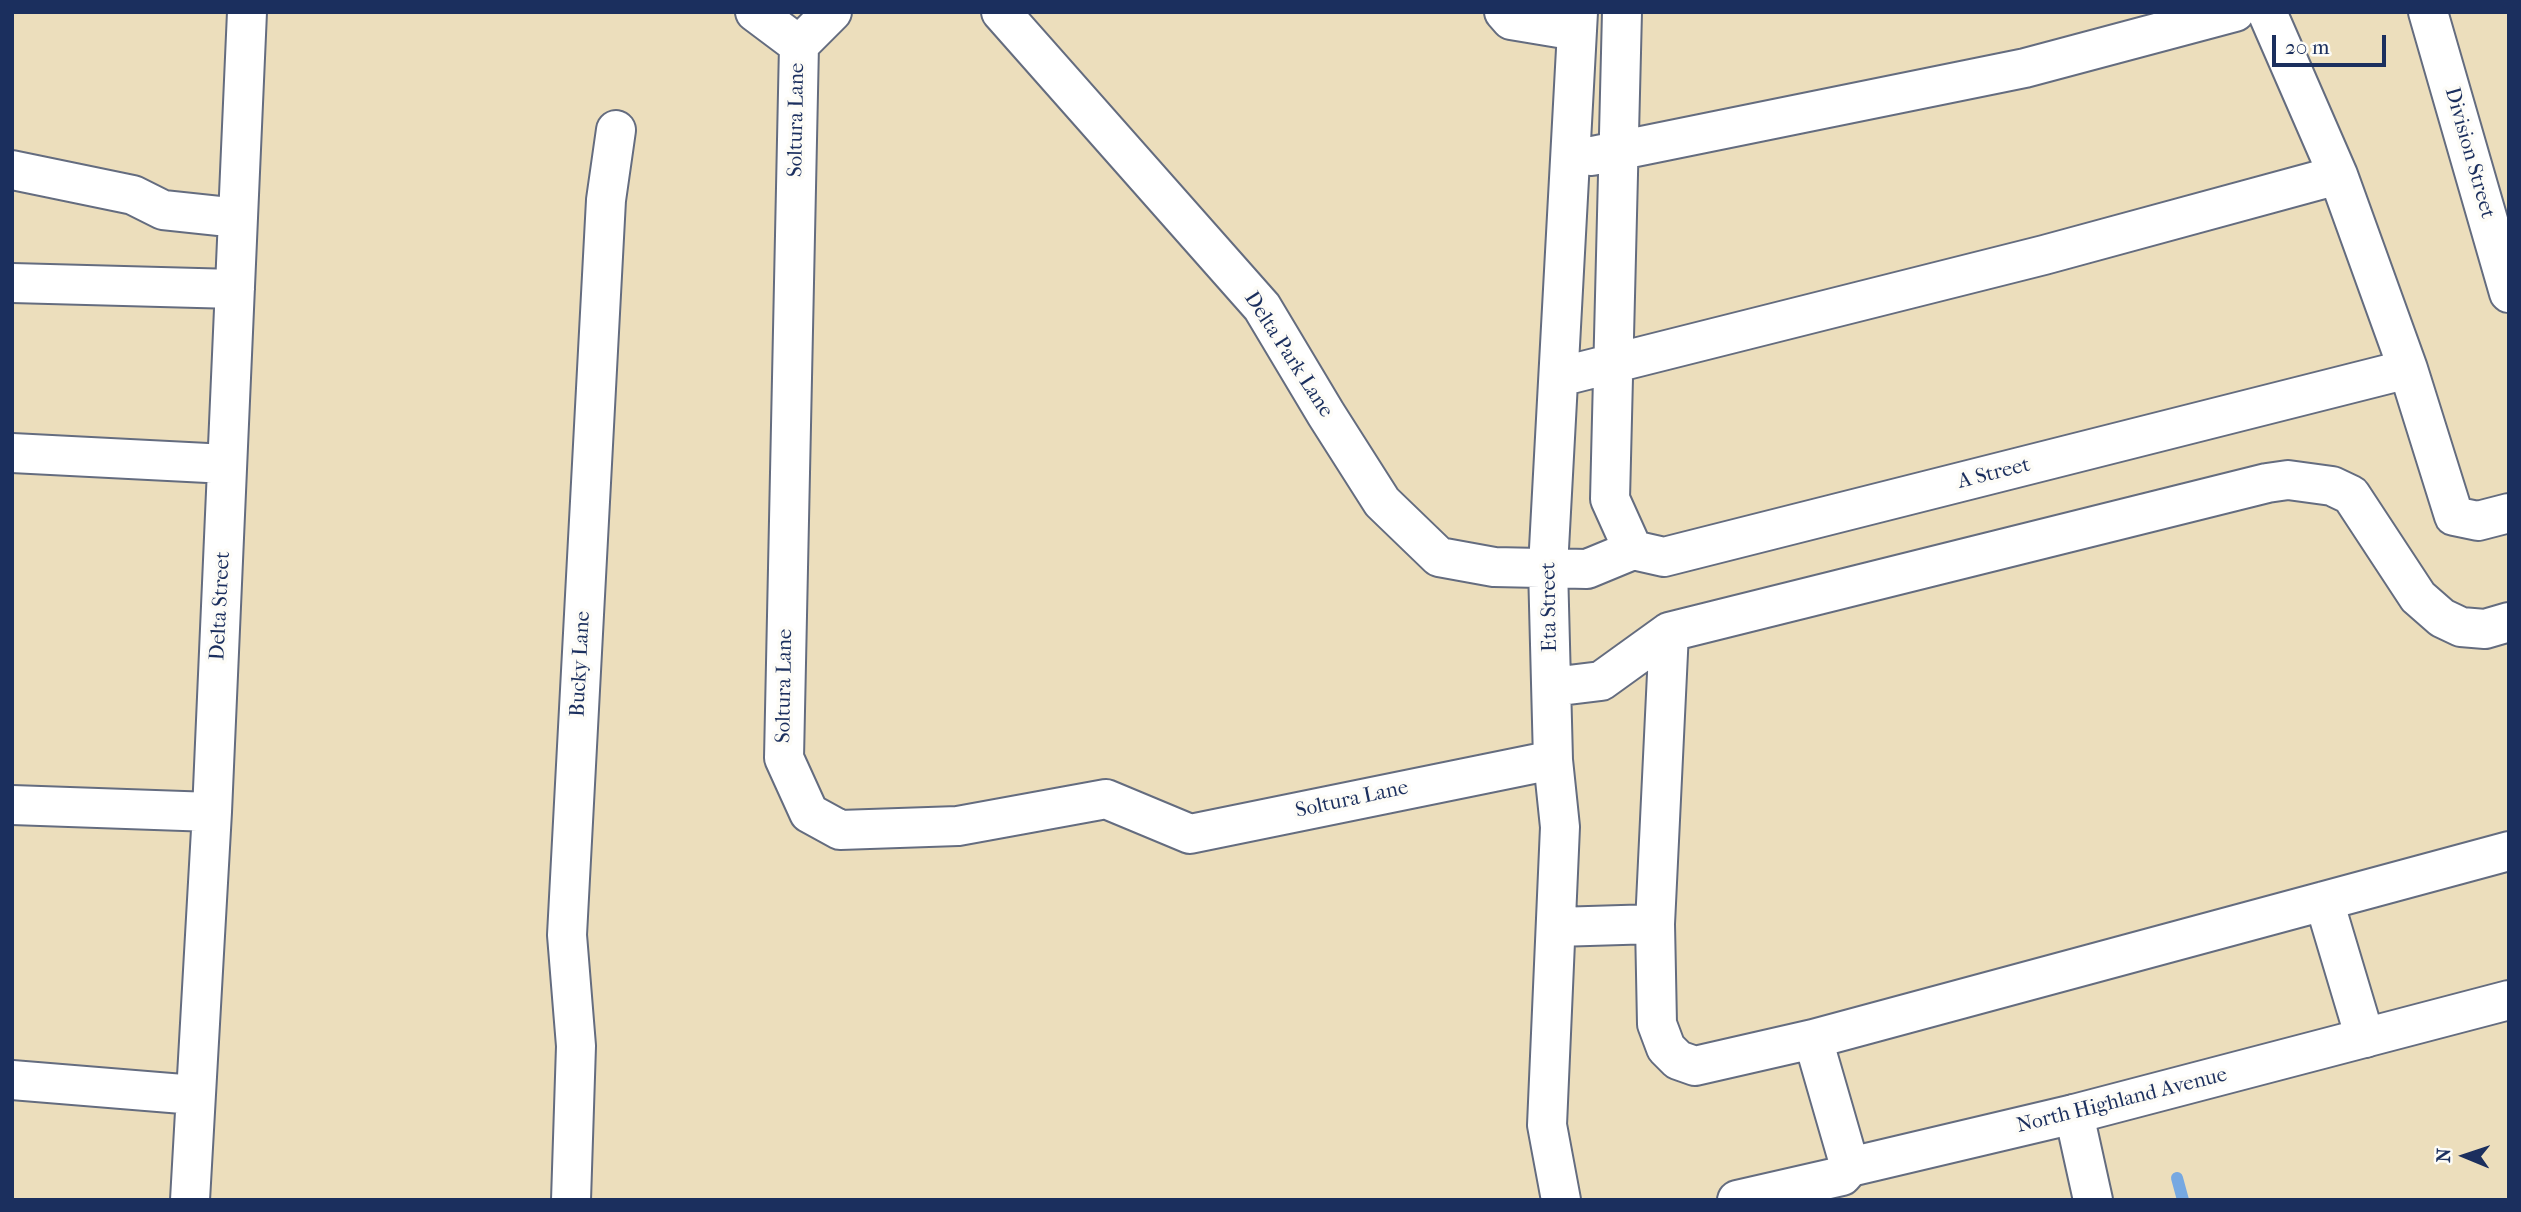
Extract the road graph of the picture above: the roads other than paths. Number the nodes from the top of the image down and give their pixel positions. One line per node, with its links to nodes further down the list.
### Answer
1 (247, 12): 17 (street, Delta Street)
2 (755, 12): 11 (street)
3 (832, 12): 11 (street, Soltura Lane)
4 (1001, 12): 28 (street, Delta Park Lane)
5 (1504, 12): 10 (street)
6 (1622, 12): 13 (street)
7 (2235, 12): 13 (street)
8 (2267, 12): 16 (street)
9 (2428, 12): 20 (street, Division Street)
10 (1577, 22): 14 (street, Eta Street)
11 (799, 46): 32 (street, Soltura Lane)
12 (616, 130): 47 (street, Bucky Lane)
13 (1617, 150): 14 (street); 21 (street)
14 (1570, 161): 23 (street, Eta Street)
15 (12, 170): 17 (street)
16 (2338, 175): 21 (street); 22 (street)
17 (238, 218): 19 (street, Delta Street)
18 (12, 283): 19 (street)
19 (235, 289): 25 (street, Delta Street)
20 (2509, 293)
21 (1614, 364): 23 (street); 27 (street)
22 (2408, 369): 26 (street); 27 (street, A Street)
23 (1559, 377): 28 (street, Eta Street)
24 (12, 453): 25 (street)
25 (227, 464): 34 (street, Delta Street)
26 (2509, 513)
27 (1633, 550): 28 (street, Delta Park Lane)
28 (1548, 567): 31 (street, Eta Street)
29 (2509, 622): 30 (street)
30 (1669, 632): 31 (street); 37 (street)
31 (1552, 687): 32 (street, Eta Street)
32 (1553, 760): 38 (street, Eta Street)
33 (12, 805): 34 (street)
34 (212, 812): 43 (street, Delta Street)
35 (2509, 851): 36 (street)
36 (2325, 901): 40 (street); 41 (street)
37 (1655, 924): 38 (street); 41 (street)
38 (1556, 927): 48 (street, Eta Street)
39 (2509, 1000): 40 (street, North Highland Avenue)
40 (2365, 1038): 44 (street, North Highland Avenue)
41 (1813, 1039): 45 (street)
42 (12, 1080): 43 (street)
43 (195, 1095): 46 (street, Delta Street)
44 (2074, 1114): 45 (street, North Highland Avenue); 50 (street)
45 (1838, 1182): 49 (street, North Highland Avenue)
46 (190, 1200)
47 (571, 1200)
48 (1561, 1200)
49 (1737, 1200)
50 (2094, 1200)

